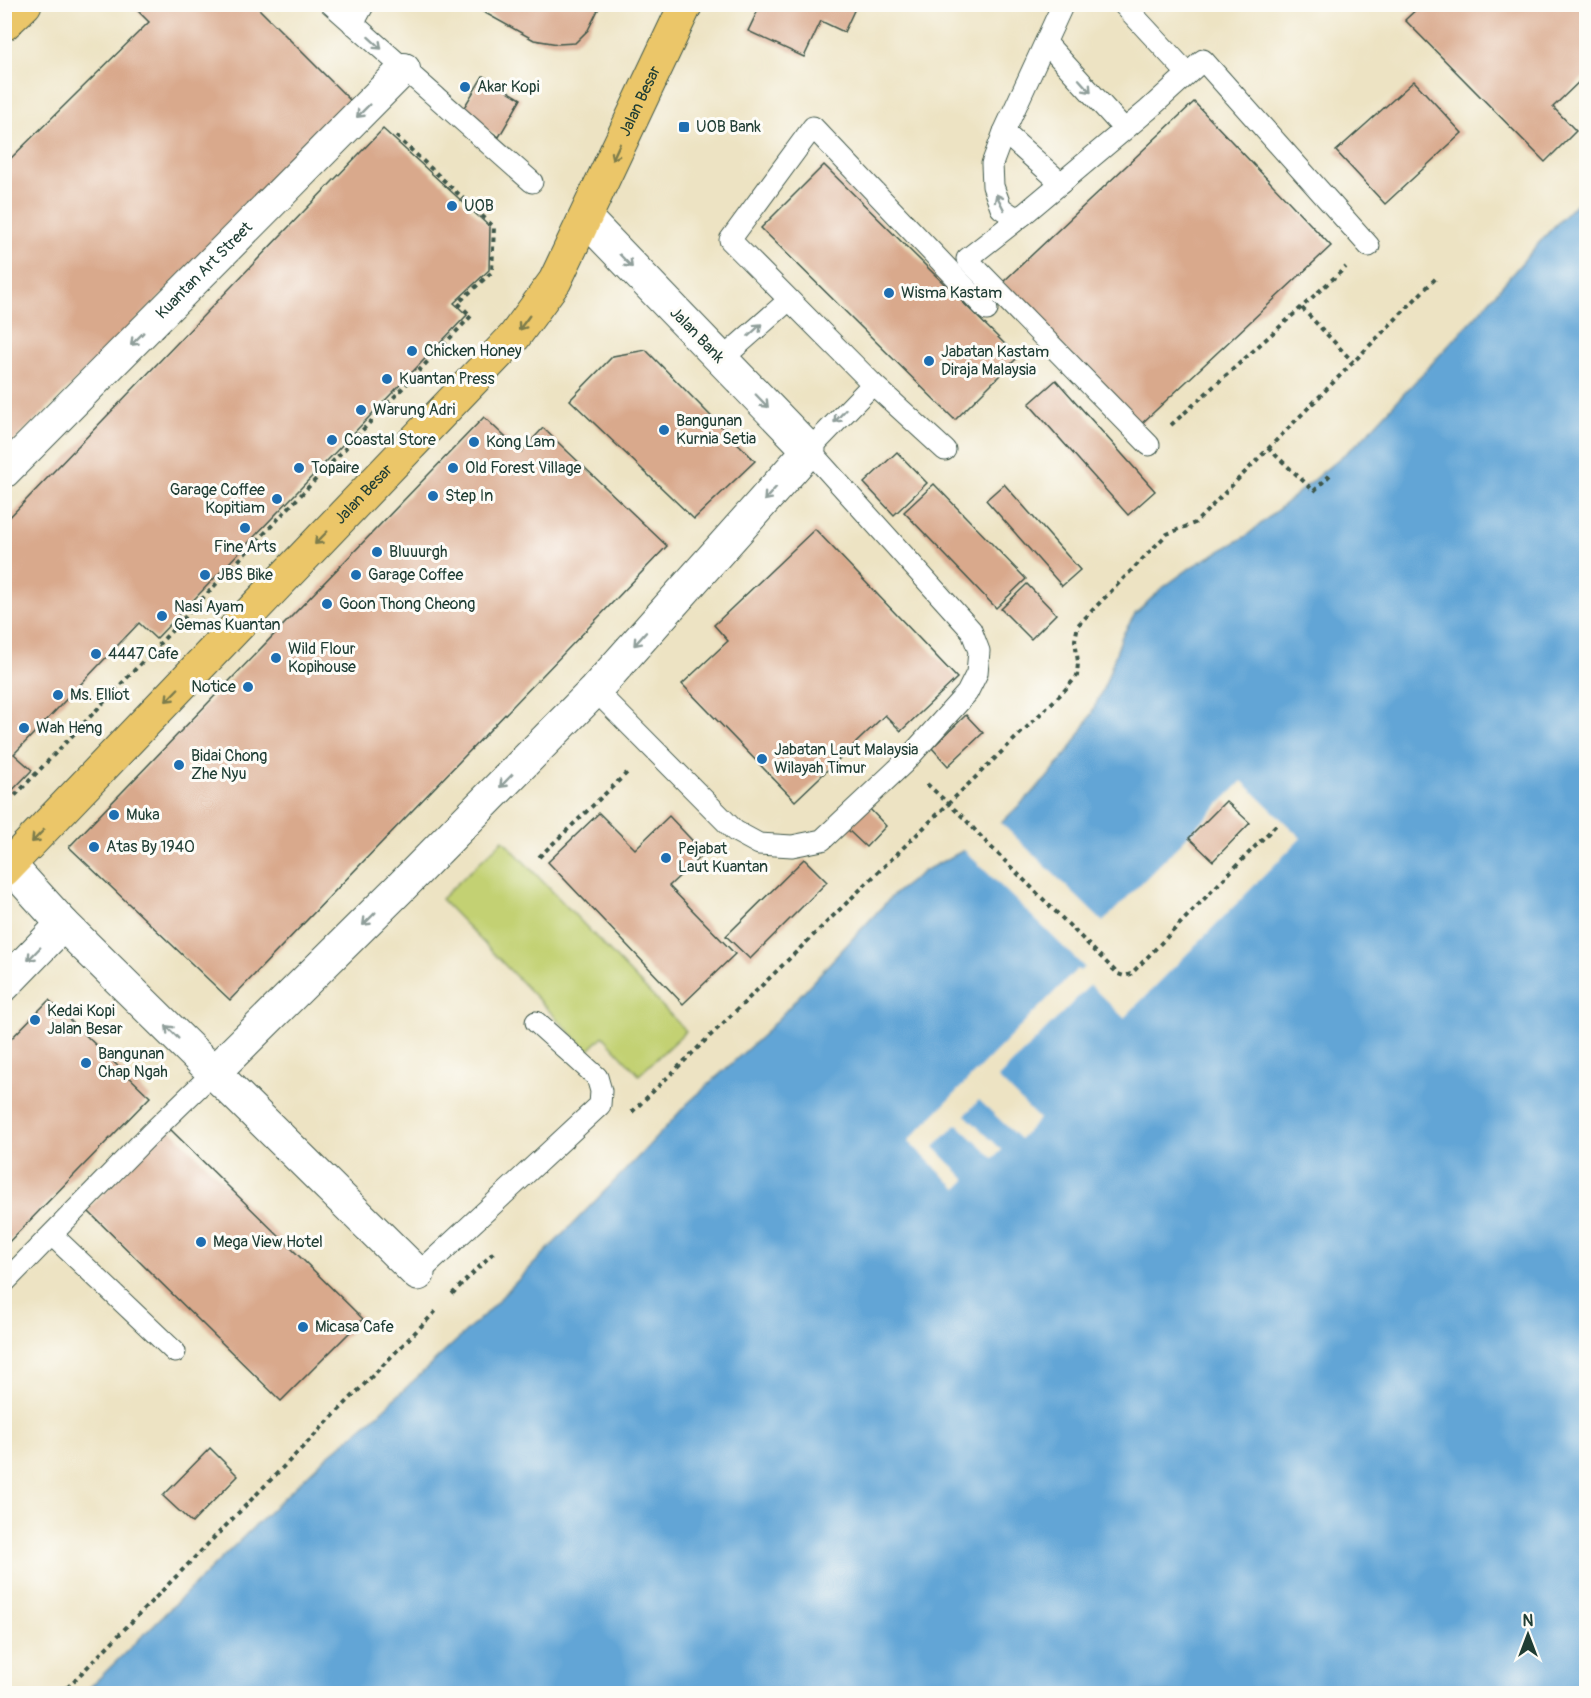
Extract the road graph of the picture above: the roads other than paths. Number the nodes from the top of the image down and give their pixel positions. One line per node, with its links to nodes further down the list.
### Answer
1 (26, 4): 7 (highway)
2 (331, 4): 8 (lane)
3 (364, 4): 8 (lane)
4 (686, 4): 17 (highway, Jalan Besar, one-way to 17)
5 (1063, 4): 9 (lane)
6 (1123, 4): 11 (lane)
7 (4, 24)
8 (353, 24): 10 (lane, one-way to 10)
9 (1046, 43): 12 (lane, one-way to 12); 13 (lane)
10 (404, 69): 14 (lane); 26 (street, Kuantan Art Street, one-way to 26)
11 (1186, 73): 12 (lane); 18 (lane)
12 (1124, 129): 15 (lane)
13 (1004, 132): 15 (lane); 16 (lane, one-way to 13)
14 (532, 182)
15 (1061, 183): 16 (lane)
16 (1023, 215): 23 (lane)
17 (586, 219): 21 (street, Jalan Bank, one-way to 21); 28 (highway, Jalan Besar, one-way to 28)
18 (1369, 246)
19 (789, 300): 20 (lane); 21 (lane, one-way to 19); 22 (lane)
20 (987, 310)
21 (722, 360): 24 (street, Jalan Bank, one-way to 24)
22 (873, 384): 24 (lane, one-way to 24); 25 (lane)
23 (1149, 445)
24 (809, 450): 27 (street, one-way to 27); 27 (lane)
25 (945, 450)
26 (4, 472)
27 (594, 690): 32 (street, one-way to 32)
28 (6, 864): 29 (street)
29 (63, 924): 30 (street, one-way to 30); 32 (street, one-way to 29)
30 (4, 985)
31 (536, 1022): 34 (lane)
32 (213, 1073): 33 (lane); 34 (street)
33 (52, 1235): 35 (lane); 36 (lane)
34 (418, 1274)
35 (4, 1283)
36 (175, 1352)

